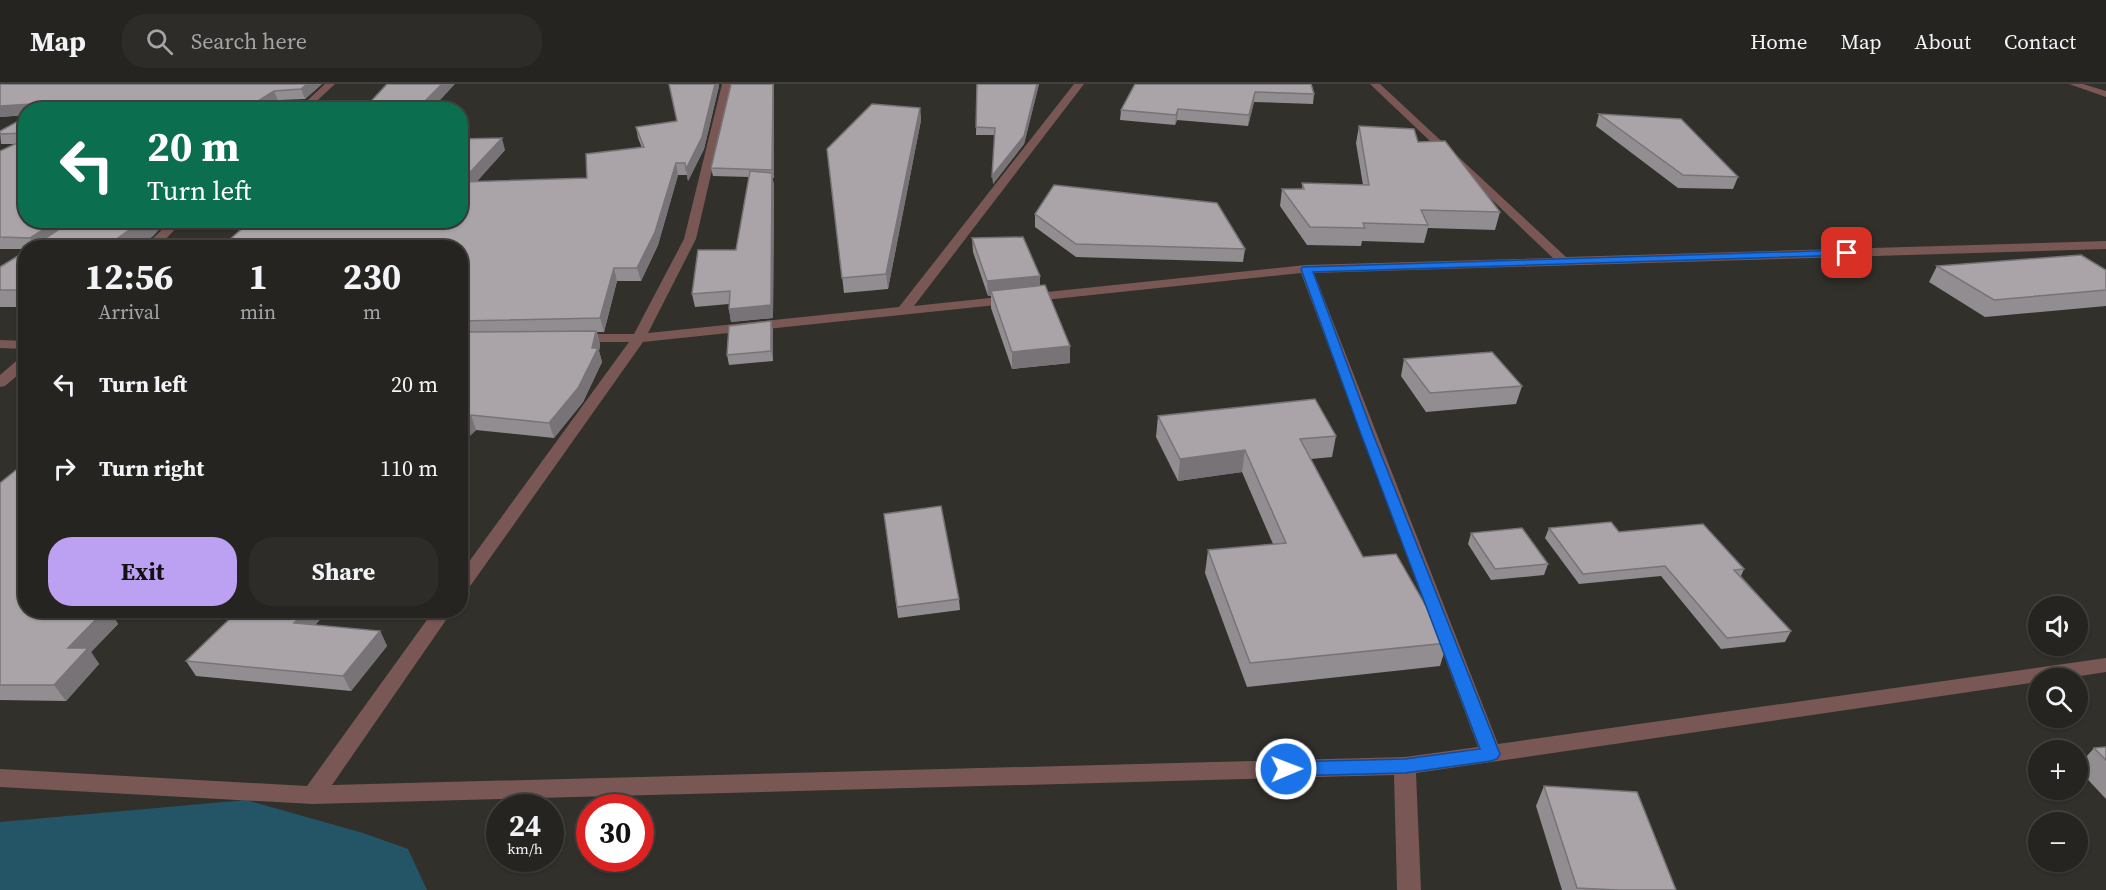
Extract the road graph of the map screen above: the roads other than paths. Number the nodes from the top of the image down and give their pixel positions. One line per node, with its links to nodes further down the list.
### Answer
1 (330, 84): 7 (street)
2 (727, 84): 14 (street)
3 (1079, 84): 13 (street)
4 (1375, 84): 11 (street)
5 (2074, 84): 6 (street)
6 (2106, 94)
7 (310, 102)
8 (170, 228): 9 (street)
9 (157, 240)
10 (2106, 245): 11 (street)
11 (1564, 262): 12 (street)
12 (1306, 269): 13 (street); 23 (street)
13 (904, 310): 14 (street)
14 (639, 338): 15 (street); 20 (street)
15 (568, 339)
16 (0, 344): 17 (street)
17 (18, 345)
18 (18, 367): 19 (street)
19 (0, 383)
20 (468, 577)
21 (438, 618): 26 (street)
22 (2106, 665): 23 (street)
23 (1491, 754): 24 (street)
24 (1405, 766): 26 (street); 27 (street)
25 (0, 778): 26 (street)
26 (313, 795)
27 (1409, 890)

